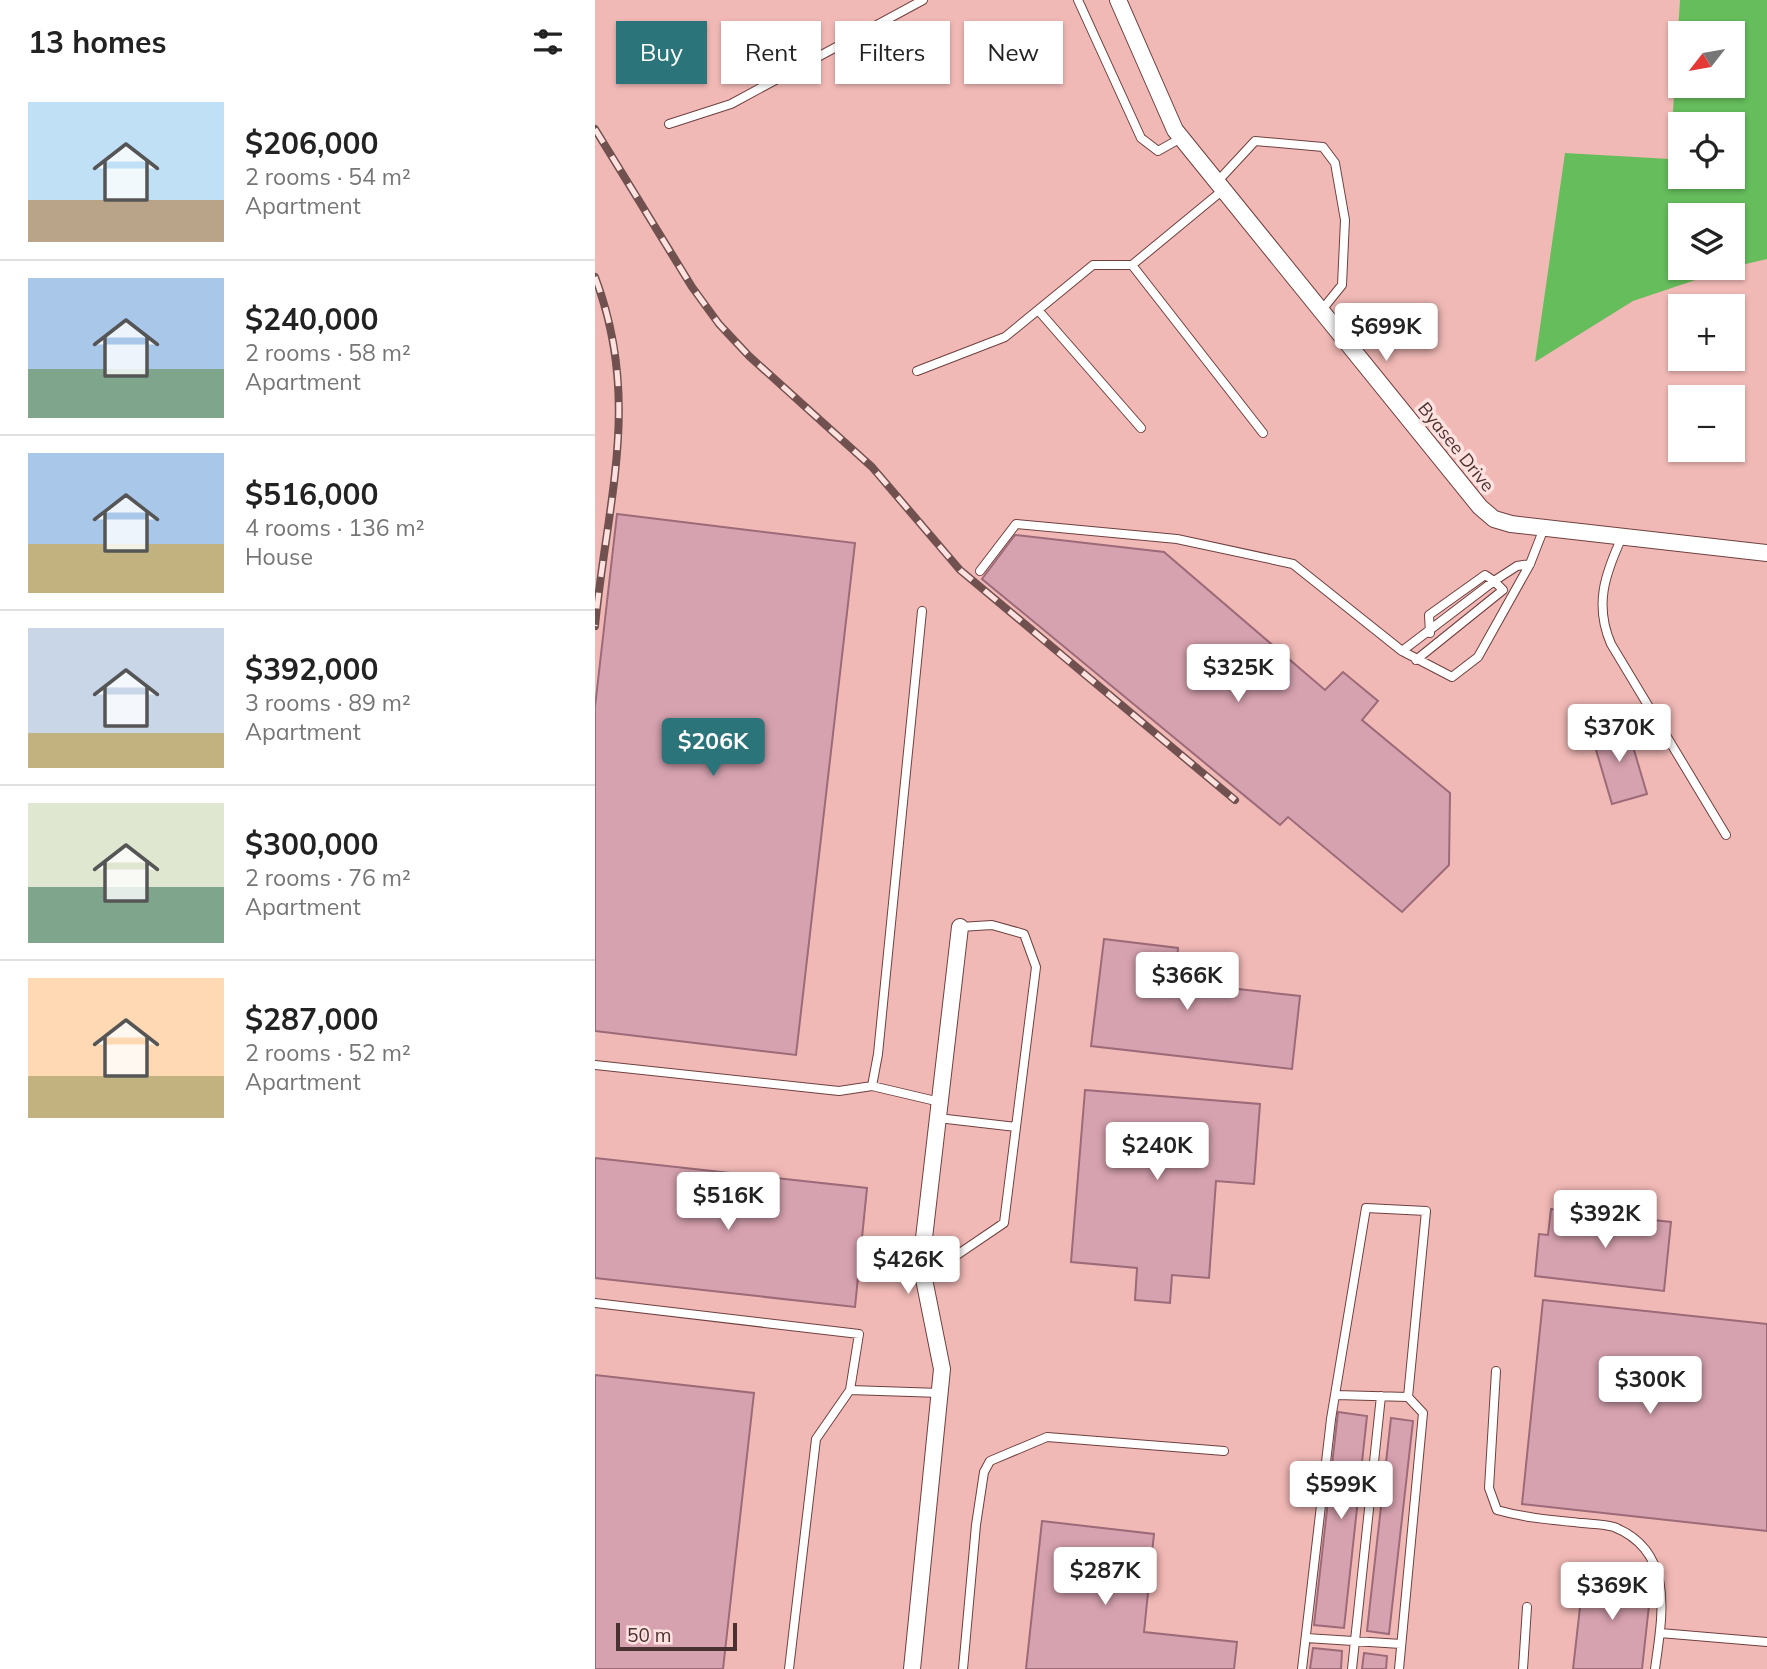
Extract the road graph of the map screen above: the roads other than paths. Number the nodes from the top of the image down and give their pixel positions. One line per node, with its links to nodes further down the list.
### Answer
1 (923, 0): 4 (lane)
2 (1078, 0): 5 (lane)
3 (1118, 0): 5 (street, Byasee Drive)
4 (669, 124)
5 (1181, 138): 6 (street, Byasee Drive)
6 (1220, 186): 7 (lane); 9 (street, Byasee Drive); 9 (lane)
7 (1132, 265): 8 (lane); 12 (lane)
8 (1038, 310): 10 (lane); 11 (lane)
9 (1321, 310): 13 (street, Byasee Drive)
10 (917, 371)
11 (1141, 428)
12 (1263, 433)
13 (1544, 528): 14 (street, Byasee Drive); 16 (lane)
14 (1622, 537): 15 (street, Byasee Drive); 23 (lane)
15 (1767, 552)
16 (1529, 564): 18 (lane); 22 (lane)
17 (980, 571): 21 (lane)
18 (1494, 582): 20 (lane); 20 (lane); 22 (lane)
19 (922, 611): 26 (lane)
20 (1430, 632): 21 (lane)
21 (1402, 651): 22 (lane)
22 (1416, 660)
23 (1726, 835)
24 (960, 927): 27 (street); 28 (lane)
25 (595, 1065): 26 (lane)
26 (872, 1086): 27 (lane)
27 (939, 1110): 28 (lane); 29 (street)
28 (1016, 1127): 29 (lane)
29 (923, 1278): 33 (street)
30 (595, 1303): 32 (lane)
31 (1496, 1371): 39 (lane)
32 (850, 1390): 33 (lane); 44 (lane)
33 (940, 1394): 45 (street)
34 (1336, 1395): 35 (lane); 36 (lane); 40 (lane)
35 (1381, 1396): 36 (lane); 41 (lane)
36 (1408, 1397): 43 (lane)
37 (1224, 1451): 46 (lane)
38 (1527, 1606): 50 (lane)
39 (1660, 1633): 42 (lane); 51 (lane)
40 (1306, 1637): 41 (lane); 47 (lane)
41 (1355, 1642): 43 (lane); 48 (lane)
42 (1767, 1642)
43 (1401, 1644): 49 (lane)
44 (789, 1669)
45 (912, 1669)
46 (963, 1669)
47 (1302, 1669)
48 (1352, 1669)
49 (1399, 1669)
50 (1523, 1669)
51 (1655, 1669)

